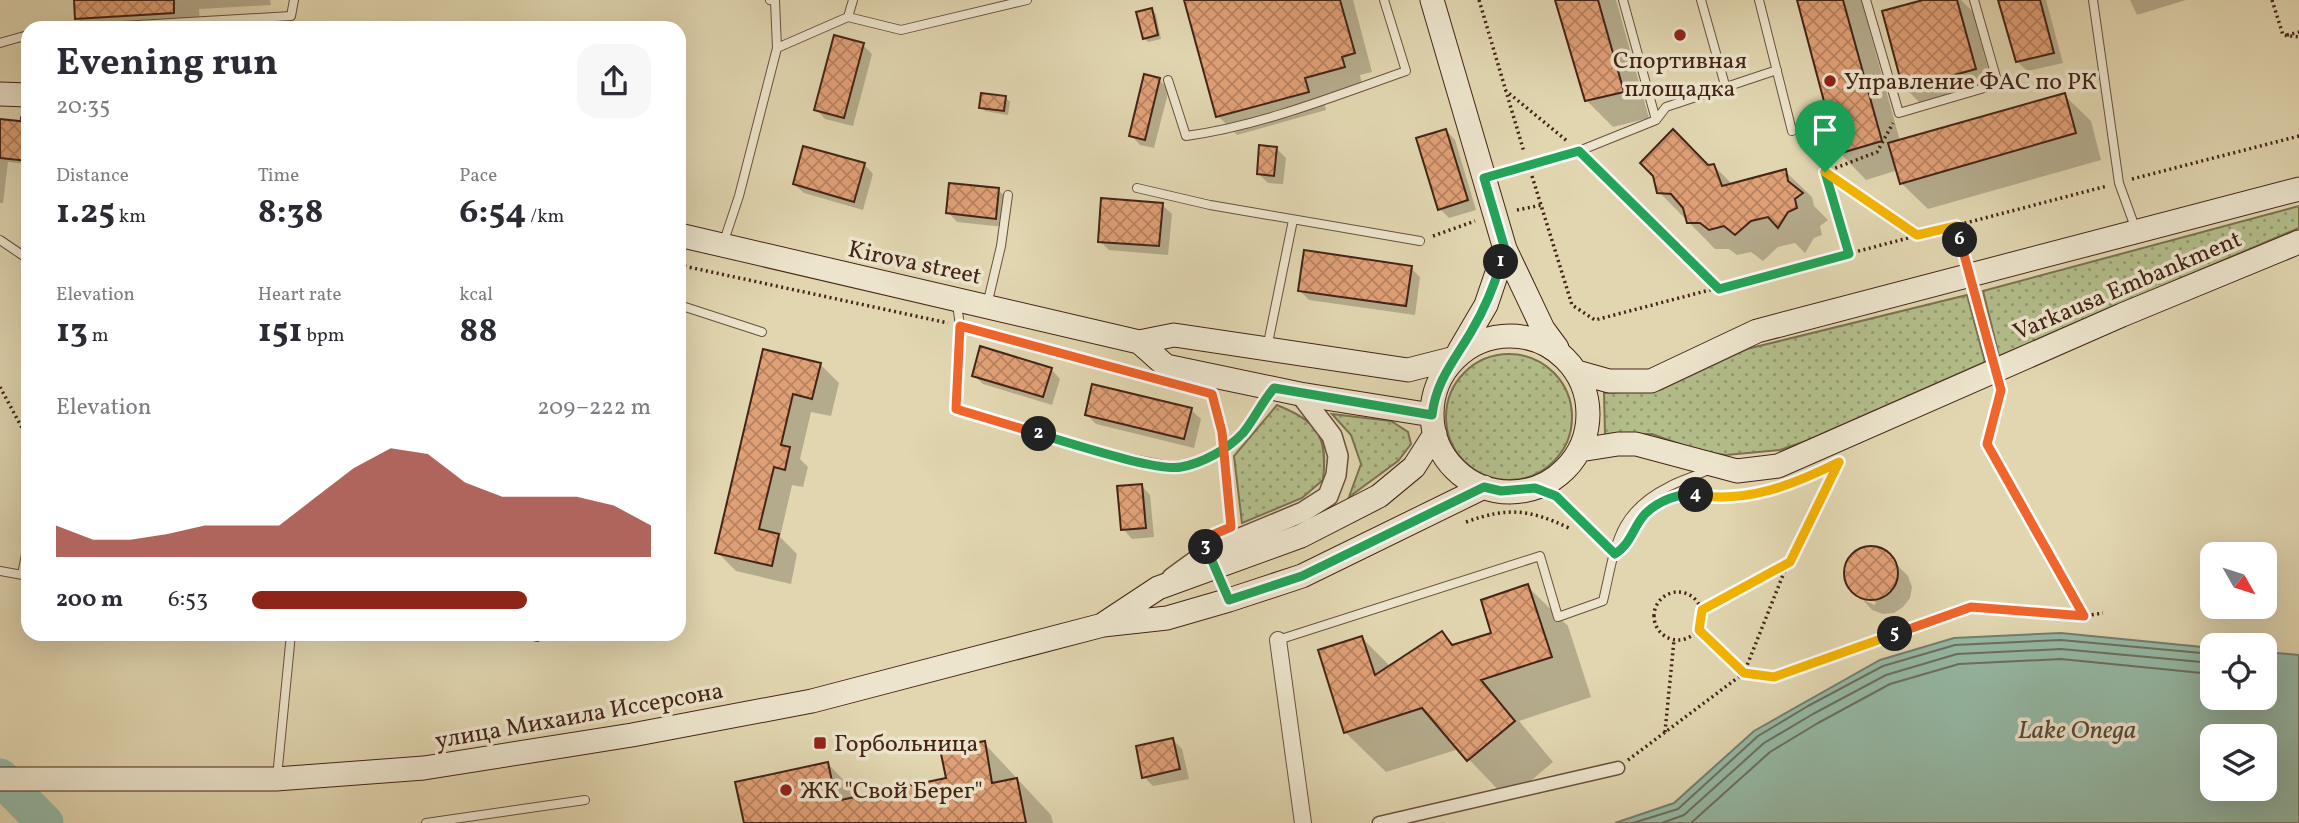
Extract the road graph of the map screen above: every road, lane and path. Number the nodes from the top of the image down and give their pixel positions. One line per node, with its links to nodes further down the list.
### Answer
1 (295, 0): 16 (lane)
2 (770, 0): 20 (lane)
3 (853, 0): 15 (lane)
4 (1027, 0): 15 (lane)
5 (1384, 0): 22 (lane)
6 (1432, 0): 35 (main road)
7 (1479, 0): 24 (path)
8 (1623, 0): 28 (lane)
9 (1701, 0): 23 (lane)
10 (1759, 0): 21 (lane)
11 (1866, 0): 27 (lane)
12 (1974, 0): 27 (lane)
13 (2093, 0): 36 (lane)
14 (2272, 0): 17 (path)
15 (848, 17): 20 (lane)
16 (206, 21)
17 (2299, 35)
18 (21, 37): 19 (lane)
19 (0, 43)
20 (777, 48): 49 (lane)
21 (1777, 70): 23 (lane); 30 (lane)
22 (1168, 80)
23 (1726, 85): 28 (lane)
24 (1504, 89): 32 (path); 33 (path)
25 (0, 94): 26 (main road)
26 (21, 95)
27 (1899, 113): 34 (path)
28 (1656, 120): 32 (lane)
29 (1812, 125): 34 (path)
30 (1793, 131)
31 (2299, 136): 36 (path)
32 (1579, 151): 33 (lane); 55 (path)
33 (1528, 166): 35 (lane); 55 (path)
34 (1825, 172): 44 (path); 52 (path)
35 (1484, 178): 50 (main road)
36 (2119, 183): 42 (path); 43 (lane)
37 (1137, 188): 40 (lane)
38 (2299, 189): 43 (main road, Varkausa Embankment)
39 (1008, 195): 57 (lane)
40 (1293, 220): 47 (lane); 62 (lane)
41 (1477, 220): 47 (path)
42 (1956, 226): 44 (path); 54 (path)
43 (2137, 233): 54 (main road, Varkausa Embankment)
44 (1917, 235): 52 (path)
45 (686, 237): 49 (main road, Kirova street)
46 (0, 240): 51 (lane)
47 (1420, 241)
48 (2299, 242): 65 (main road, Varkausa Embankment)
49 (722, 247): 56 (main road, Kirova street)
50 (1505, 249): 63 (main road); 64 (main road)
51 (21, 254)
52 (1849, 254): 55 (path)
53 (686, 267): 59 (path)
54 (1969, 276): 65 (path); 66 (main road, Varkausa Embankment)
55 (1719, 289)
56 (956, 298): 57 (main road, Kirova street); 59 (lane)
57 (987, 305): 61 (main road, Kirova street)
58 (686, 307): 60 (lane)
59 (960, 326): 67 (path); 74 (lane)
60 (762, 332)
61 (1139, 342): 62 (main road, Kirova street); 69 (main road, Kirova street)
62 (1267, 348): 64 (main road, Kirova street)
63 (1558, 351): 64 (main road); 66 (main road)
64 (1455, 358): 72 (main road)
65 (1996, 370): 76 (main road, Varkausa Embankment); 92 (path)
66 (1577, 372): 75 (main road)
67 (1152, 378)
68 (0, 387): 73 (path)
69 (1274, 388): 71 (main road, Kirova street); 74 (lane)
70 (1212, 394): 74 (path)
71 (1300, 394): 72 (main road, Kirova street); 89 (street)
72 (1434, 424): 78 (main road); 89 (main road, улица Михаила Иссерсона)
73 (21, 426)
74 (1224, 447): 83 (path)
75 (1580, 450): 76 (main road, Varkausa Embankment); 79 (main road)
76 (1714, 467): 85 (lane)
77 (1828, 468): 86 (path)
78 (1484, 487): 79 (main road); 93 (main road, улица Михаила Иссерсона)
79 (1535, 488): 85 (lane)
80 (1770, 490): 81 (path)
81 (1682, 492)
82 (1464, 522): 84 (path)
83 (1231, 527)
84 (1577, 532)
85 (1615, 554): 95 (lane)
86 (1790, 562): 90 (path); 98 (path)
87 (0, 571): 88 (lane)
88 (21, 574)
89 (1158, 588): 93 (main road, улица Михаила Иссерсона)
90 (1702, 610): 94 (path); 96 (path)
91 (2103, 613): 92 (path)
92 (2084, 616): 98 (path)
93 (1103, 625): 102 (main road, улица Михаила Иссерсона)
94 (1699, 630): 96 (path); 98 (path)
95 (1279, 640): 105 (street)
96 (1674, 640): 99 (path)
97 (290, 641): 102 (lane)
98 (1744, 673): 99 (path)
99 (1664, 733): 100 (path)
100 (1618, 768): 106 (street)
101 (0, 779): 102 (main road, улица Михаила Иссерсона)
102 (276, 779)
103 (584, 800): 104 (lane)
104 (426, 823)
105 (1303, 823)
106 (1379, 823)

